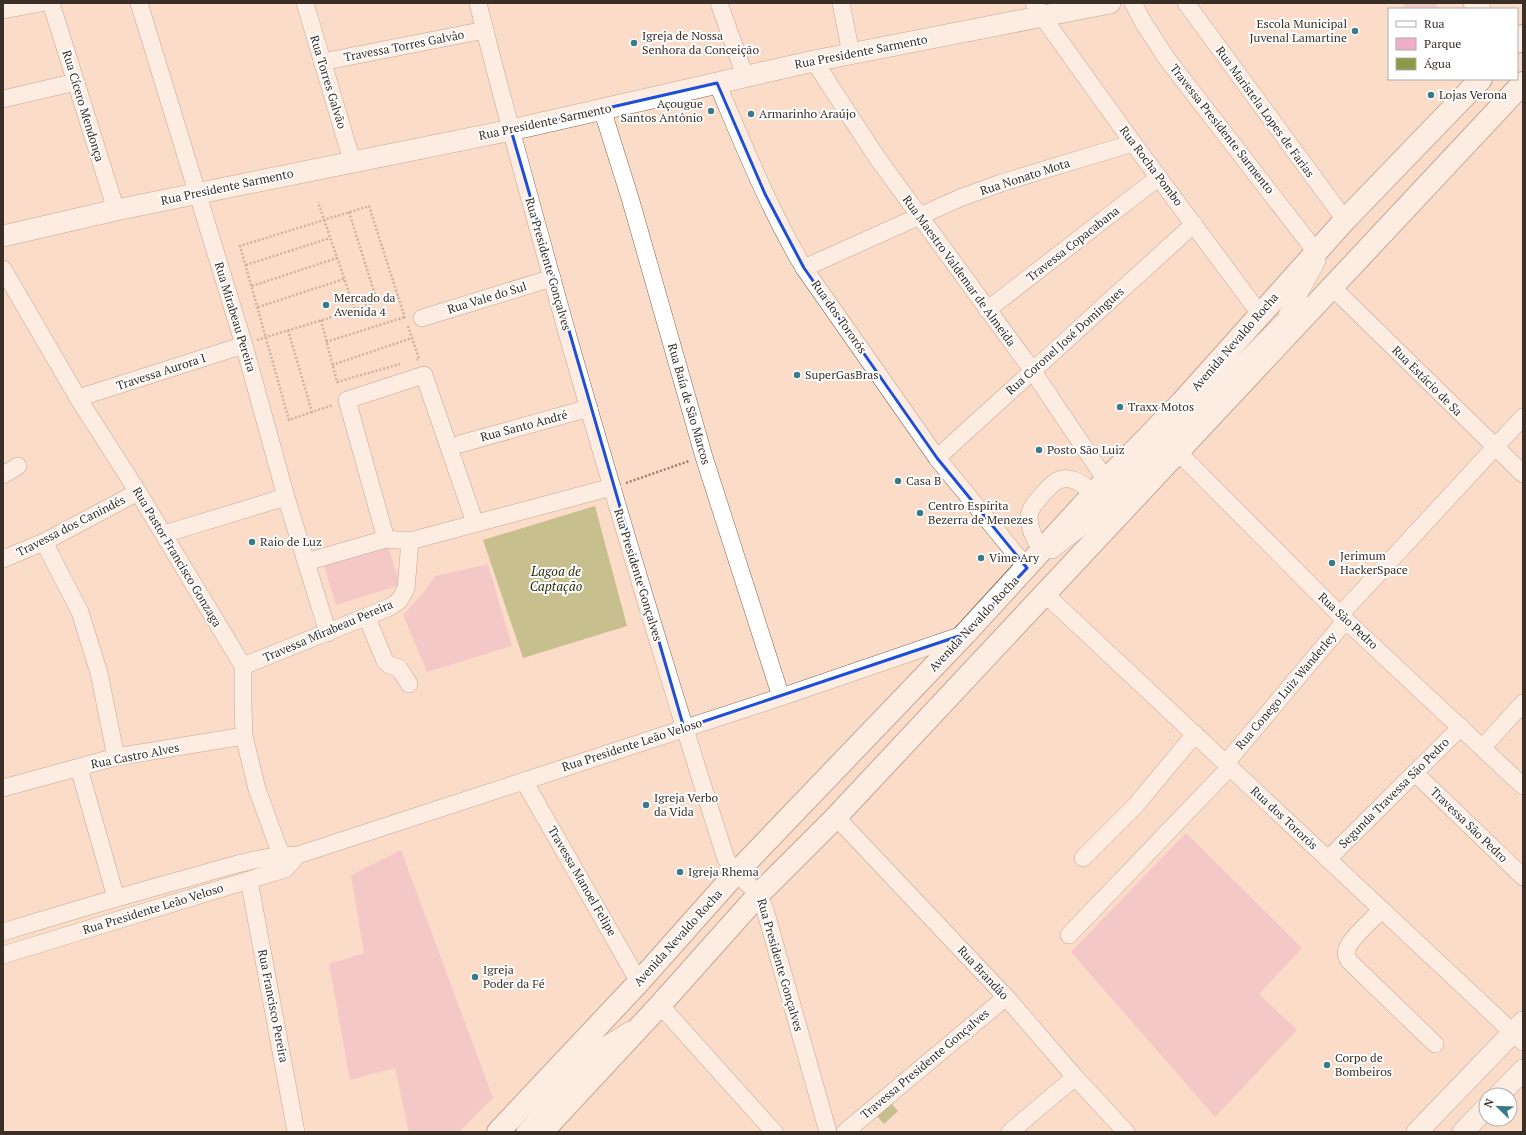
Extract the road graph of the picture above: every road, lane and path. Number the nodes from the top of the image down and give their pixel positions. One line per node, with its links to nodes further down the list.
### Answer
1 (41, 3): 11 (street)
2 (51, 3): 19 (street, Rua Cícero Mendonça)
3 (139, 3): 28 (street, Rua Mirabeau Pereira)
4 (305, 3): 16 (street, Rua Torres Galvão)
5 (478, 3): 13 (street, Rua Presidente Gonçalves)
6 (719, 3): 17 (street)
7 (841, 3): 14 (street)
8 (1110, 3): 12 (main road, Rua Presidente Sarmento)
9 (1133, 3): 38 (street, Travessa Presidente Sarmento)
10 (1186, 3): 34 (street, Rua Maristela Lopes de Farias)
11 (3, 10)
12 (1038, 10): 14 (main road, Rua Presidente Sarmento); 25 (street, Rua Rocha Pombo)
13 (485, 30): 16 (street, Travessa Torres Galvâo); 24 (street, Rua Presidente Gonçalves)
14 (851, 54): 15 (main road, Rua Presidente Sarmento)
15 (814, 61): 17 (main road, Rua Presidente Sarmento); 32 (street, Rua Maestro Valdemar de Almeida)
16 (322, 62): 26 (street, Rua Torres Galvão)
17 (745, 76): 20 (main road, Rua Presidente Sarmento)
18 (1480, 80): 34 (highway, Avenida Nevaldo Rocha)
19 (76, 82): 22 (street); 30 (street, Rua Cícero Mendonça)
20 (717, 83): 23 (main road, Rua Presidente Sarmento); 42 (street, Rua dos Tororós)
21 (1523, 83): 40 (highway)
22 (3, 99)
23 (602, 109): 24 (main road, Rua Presidente Sarmento); 76 (street, Rua Baía de São Marcos)
24 (511, 130): 26 (main road, Rua Presidente Sarmento); 44 (street, Rua Presidente Gonçalves)
25 (1133, 143): 27 (street, Rua Rocha Pombo); 32 (street, Rua Nonato Mota)
26 (352, 161): 28 (main road, Rua Presidente Sarmento)
27 (1159, 177): 35 (street, Rua Rocha Pombo); 52 (street, Travessa Copacabana)
28 (196, 194): 30 (main road, Rua Presidente Sarmento); 62 (street, Rua Mirabeau Pereira)
29 (318, 202): 33 (path)
30 (116, 210): 36 (main road, Rua Presidente Sarmento)
31 (349, 212): 33 (path); 48 (path); 49 (path)
32 (919, 215): 42 (street, Rua Nonato Mota); 52 (street, Rua Maestro Valdemar de Almeida)
33 (324, 220): 37 (path); 41 (path)
34 (1345, 220): 38 (highway, Avenida Nevaldo Rocha)
35 (1194, 224): 53 (street, Rua Rocha Pombo); 66 (street, Rua Coronel José Domingues)
36 (3, 236)
37 (330, 238): 39 (path); 41 (path)
38 (1323, 244): 53 (highway, Avenida Nevaldo Rocha); 57 (street)
39 (337, 258): 45 (path); 46 (path)
40 (1356, 262): 47 (highway); 57 (street)
41 (246, 265): 46 (path)
42 (804, 268): 77 (street, Rua dos Tororós)
43 (3, 269): 68 (street, Rua Pastor Francisco Gonzaga)
44 (552, 278): 55 (street, Rua Vale do Sul); 70 (street, Rua Presidente Gonçalves)
45 (344, 279): 50 (path); 51 (path)
46 (252, 286): 50 (path)
47 (1332, 287): 74 (street, Rua Estácio de Sa); 75 (highway)
48 (398, 295): 49 (path); 54 (path)
49 (377, 301): 51 (path)
50 (258, 307): 59 (path)
51 (355, 310): 56 (path)
52 (987, 310): 66 (street, Rua Maestro Valdemar de Almeida)
53 (1260, 314): 82 (highway, Avenida Nevaldo Rocha)
54 (405, 317): 60 (path); 61 (path)
55 (422, 318)
56 (321, 320): 58 (path); 61 (path)
57 (1282, 324): 85 (street)
58 (288, 330): 59 (path); 71 (path)
59 (266, 337): 62 (path); 71 (path)
60 (412, 338): 63 (path); 65 (path)
61 (326, 342): 65 (path)
62 (244, 345): 68 (street, Travessa Aurora I); 84 (street, Rua Mirabeau Pereira)
63 (412, 361)
64 (404, 363): 67 (path)
65 (332, 365): 67 (path)
66 (1032, 370): 77 (street, Rua Coronel José Domingues); 82 (street, Rua Maestro Valdemar de Almeida)
67 (346, 379): 69 (path)
68 (78, 398): 83 (street, Rua Pastor Francisco Gonzaga)
69 (348, 400): 71 (path); 86 (street); 88 (street)
70 (589, 408): 73 (street, Rua Santo André); 81 (street, Rua Presidente Gonçalves)
71 (312, 412)
72 (1523, 418): 74 (street, Rua Conego Luiz Wanderley)
73 (460, 444)
74 (1495, 447): 80 (street, Rua Estácio de Sa); 96 (street, Rua Conego Luiz Wanderley)
75 (1178, 452): 95 (highway); 96 (street, Rua São Pedro)
76 (704, 456): 81 (path); 102 (street, Rua Baía de São Marcos)
77 (937, 458): 94 (street, Rua dos Tororós)
78 (18, 466): 79 (street)
79 (3, 474)
80 (1523, 474)
81 (612, 487): 86 (street); 105 (street, Rua Presidente Gonçalves)
82 (1100, 487): 91 (highway, Avenida Nevaldo Rocha); 91 (street)
83 (138, 492): 87 (street, Rua Pastor Francisco Gonzaga); 90 (street, Travessa dos Canindés)
84 (286, 497): 87 (street); 93 (street, Rua Mirabeau Pereira)
85 (1094, 517): 94 (street); 95 (street)
86 (475, 523): 89 (street)
87 (164, 534): 100 (street, Rua Pastor Francisco Gonzaga)
88 (386, 539): 89 (street); 93 (street)
89 (410, 541): 97 (street, Travessa Mirabeau Pereira)
90 (44, 542): 92 (street, Travessa dos Canindés); 109 (street)
91 (1042, 551): 94 (highway, Avenida Nevaldo Rocha)
92 (3, 559)
93 (306, 562): 98 (street, Rua Mirabeau Pereira)
94 (1023, 572): 99 (highway, Avenida Nevaldo Rocha)
95 (1041, 598): 106 (street, Rua dos Tororós); 116 (highway)
96 (1343, 617): 104 (street, Rua São Pedro); 110 (street, Rua Conego Luiz Wanderley)
97 (367, 618): 98 (street, Travessa Mirabeau Pereira); 101 (street)
98 (328, 633): 100 (street, Travessa Mirabeau Pereira)
99 (965, 634): 102 (street, Rua Presidente Leão Veloso); 120 (highway, Avenida Nevaldo Rocha)
100 (243, 666): 107 (street)
101 (409, 684)
102 (781, 697): 105 (street, Rua Presidente Leão Veloso)
103 (1523, 703): 108 (street)
104 (1461, 727): 108 (street, Rua São Pedro); 112 (street, Segunda Travessa São Pedro)
105 (684, 728): 113 (street, Rua Presidente Leão Veloso); 120 (street, Rua Presidente Gonçalves)
106 (1195, 734): 110 (street, Rua dos Tororós); 117 (street)
107 (244, 736): 109 (street, Rua Castro Alves); 119 (street)
108 (1483, 747): 114 (street, Rua São Pedro)
109 (116, 757): 111 (street, Rua Castro Alves)
110 (1228, 765): 118 (street, Rua dos Tororós); 127 (street, Rua Conego Luiz Wanderley)
111 (79, 768): 115 (street, Rua Castro Alves); 124 (street)
112 (1415, 773): 118 (street, Segunda Travessa São Pedro); 121 (street, Travessa São Pedro)
113 (524, 781): 119 (street, Rua Presidente Leão Veloso); 129 (street, Travessa Manoel Felipe)
114 (1523, 786)
115 (3, 788)
116 (836, 817): 123 (highway); 130 (street, Rua Brandâo)
117 (1083, 858)
118 (1328, 859): 125 (street, Rua dos Tororós)
119 (283, 862): 122 (street, Rua Presidente Leão Veloso); 124 (street, Rua Presidente Leão Veloso)
120 (736, 873): 123 (street, Rua Presidente Gonçalves); 129 (highway, Avenida Nevaldo Rocha)
121 (1523, 877)
122 (249, 880): 128 (street, Rua Presidente Leão Veloso); 142 (street, Rua Francisco Pereira)
123 (759, 894): 131 (highway); 145 (street, Rua Presidente Gonçalves)
124 (116, 898): 126 (street, Rua Presidente Leão Veloso)
125 (1381, 910): 132 (street, Rua dos Tororós); 133 (street)
126 (3, 932)
127 (1069, 935)
128 (3, 955)
129 (633, 989): 134 (street); 143 (highway, Avenida Nevaldo Rocha)
130 (1006, 997): 136 (street, Rua Brandâo); 146 (street, Travessa Presidente Gonçalves)
131 (653, 1013): 134 (street); 140 (highway); 144 (street)
132 (1520, 1033): 147 (main road)
133 (1435, 1044)
134 (600, 1048): 140 (street)
135 (1523, 1070): 137 (main road)
136 (1075, 1077): 139 (street); 141 (street, Rua Brandâo)
137 (1507, 1087)
138 (1478, 1116): 148 (main road)
139 (1013, 1129)
140 (529, 1130)
141 (1121, 1130)
142 (296, 1132)
143 (498, 1132)
144 (774, 1132)
145 (828, 1132)
146 (845, 1132)
147 (1417, 1132)
148 (1463, 1132)

